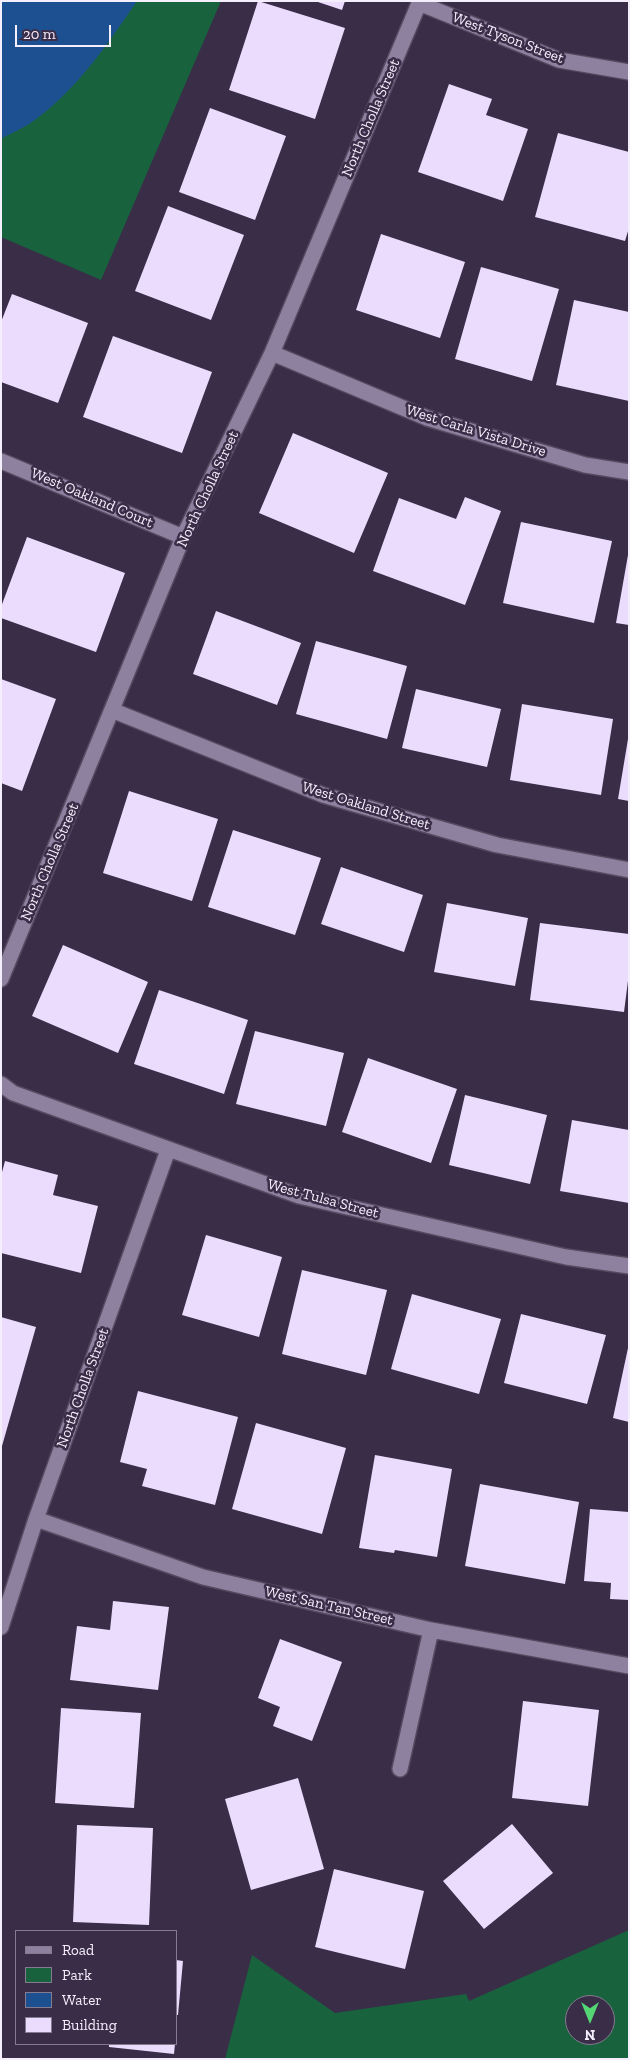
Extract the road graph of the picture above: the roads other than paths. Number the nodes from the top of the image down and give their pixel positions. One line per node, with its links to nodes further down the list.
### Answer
1 (419, 2): 2 (street, West Tyson Street); 3 (street, North Cholla Street)
2 (629, 72)
3 (272, 353): 5 (street, West Carla Vista Drive); 6 (street, North Cholla Street)
4 (1, 461): 6 (street, West Oakland Court)
5 (629, 472)
6 (184, 538): 7 (street, North Cholla Street)
7 (114, 711): 8 (street, West Oakland Street); 9 (street, North Cholla Street)
8 (629, 870)
9 (1, 978)
10 (1, 1084): 11 (street, West Tulsa Street)
11 (168, 1150): 12 (street, West Tulsa Street); 13 (street, North Cholla Street)
12 (629, 1266)
13 (36, 1519): 14 (street, North Cholla Street); 15 (street, West San Tan Street)
14 (1, 1627)
15 (431, 1630): 16 (street, West San Tan Street); 17 (street)
16 (629, 1666)
17 (400, 1769)

